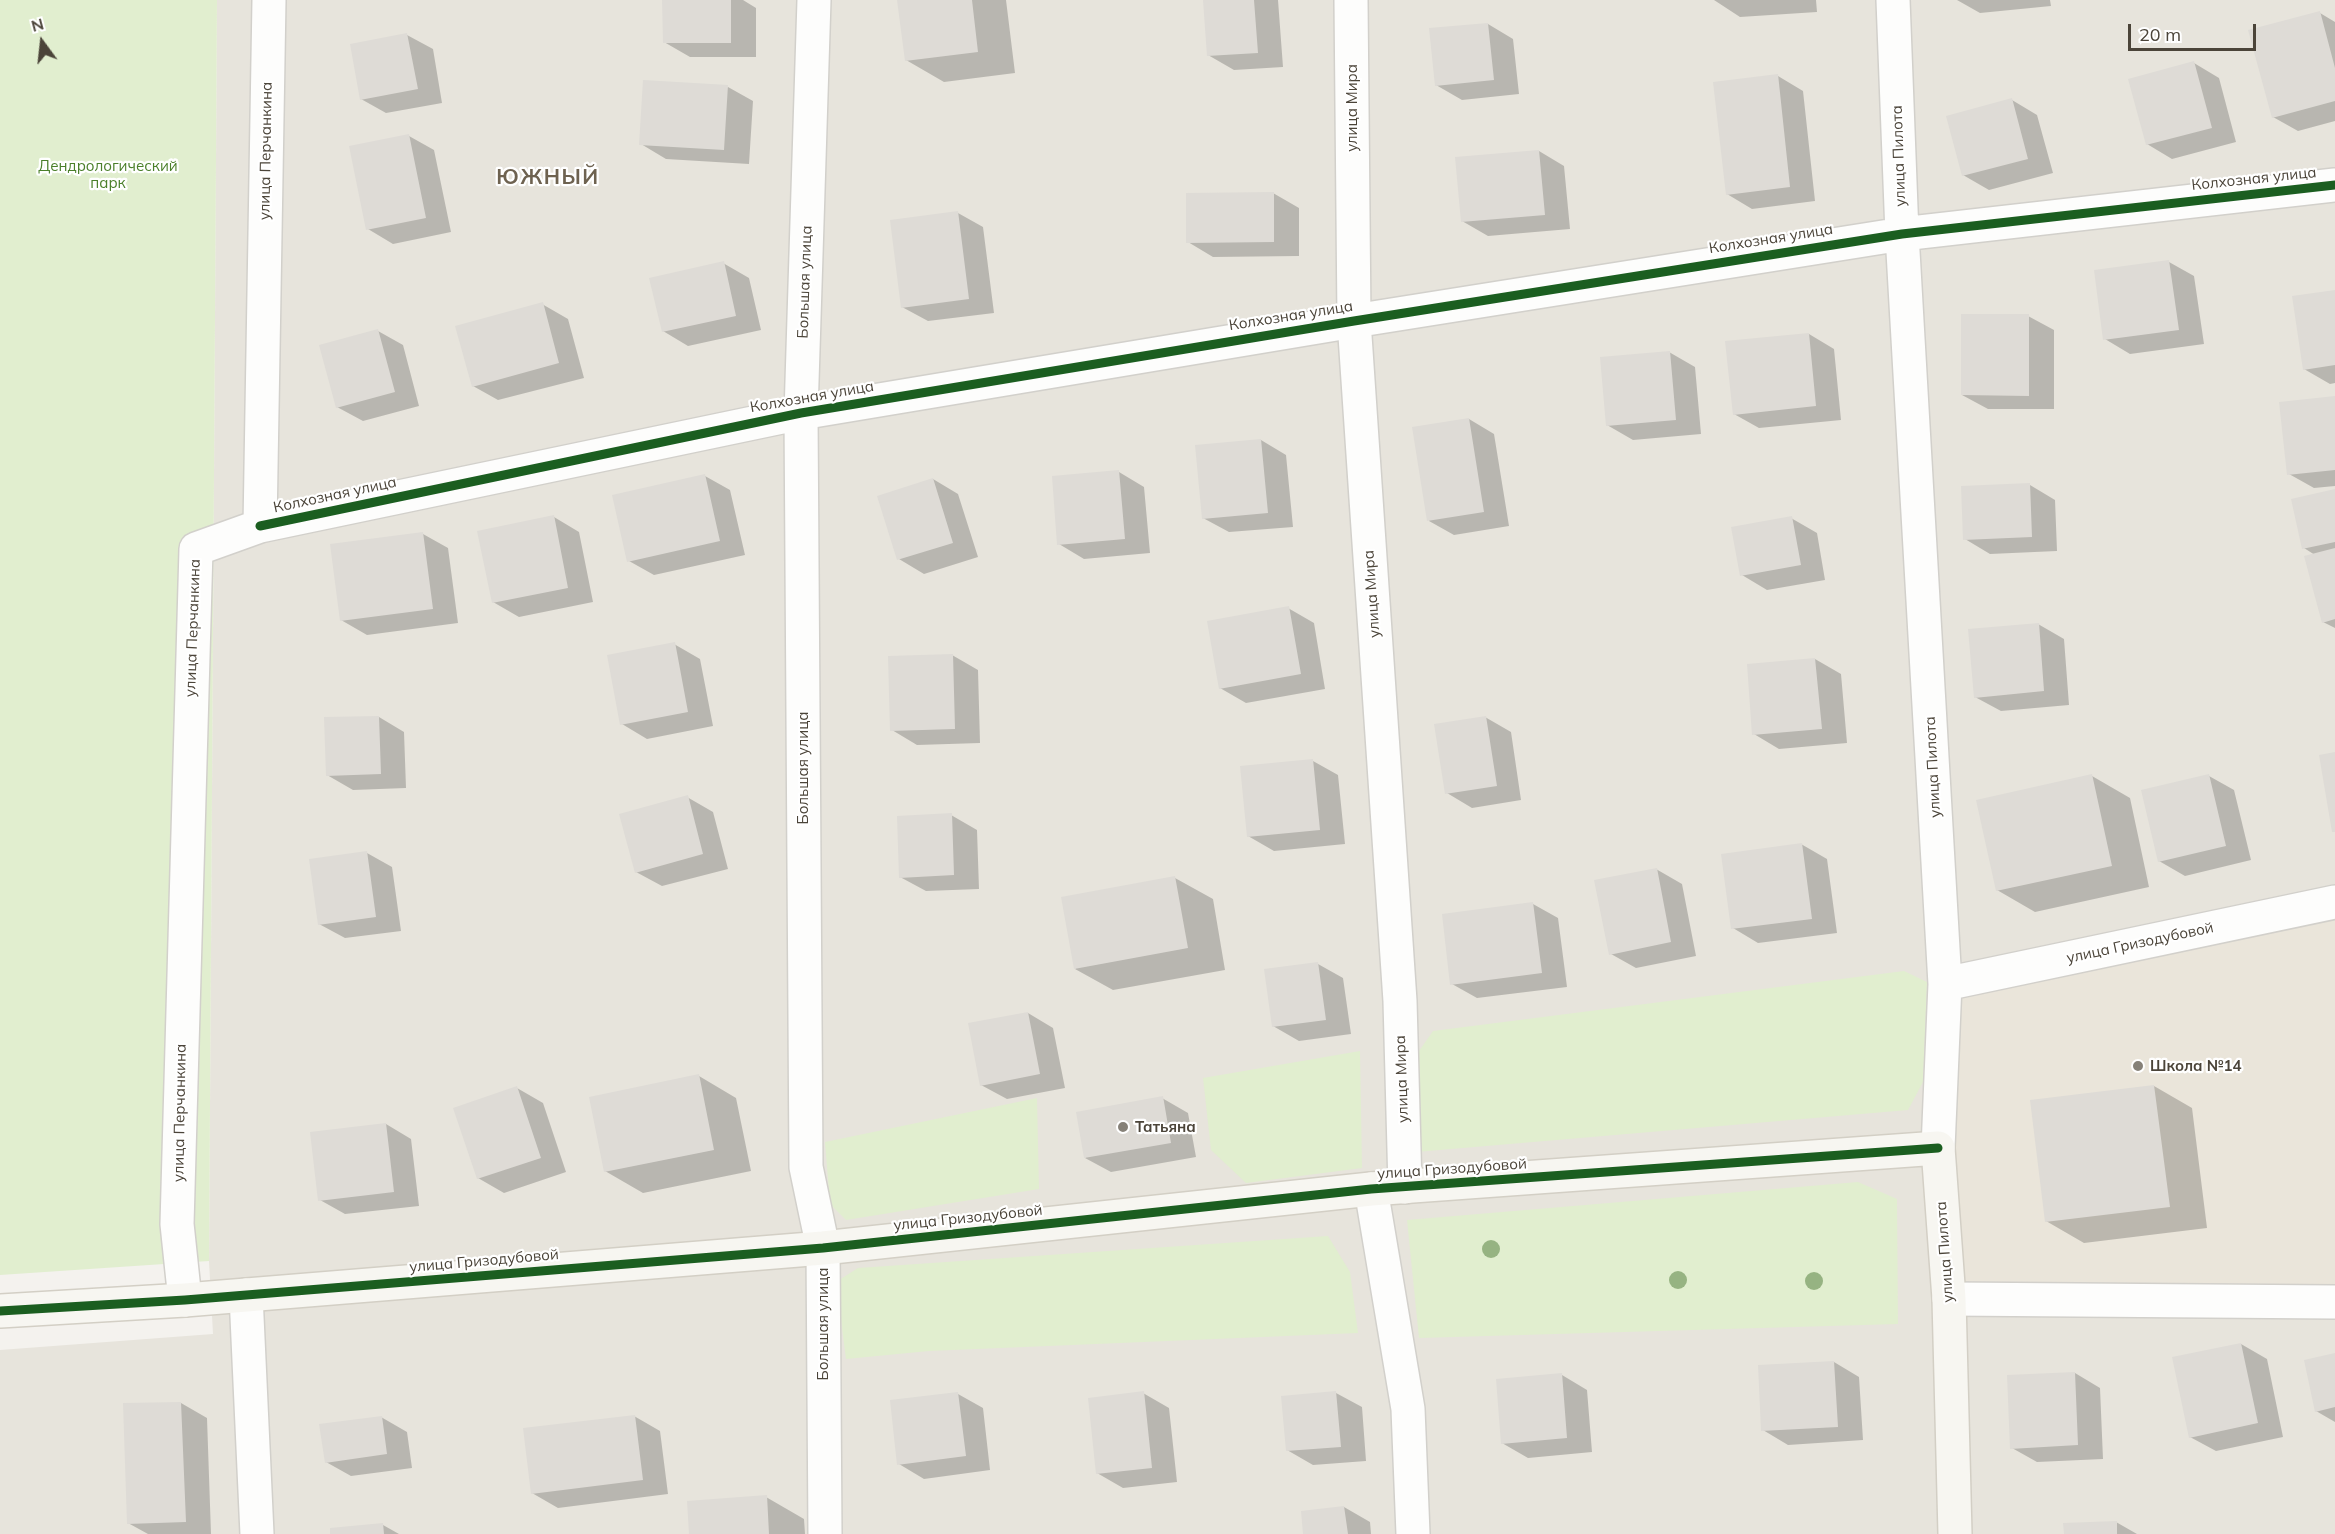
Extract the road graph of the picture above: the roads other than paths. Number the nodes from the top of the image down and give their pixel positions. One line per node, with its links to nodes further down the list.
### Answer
1 (269, 0): 9 (street, улица Перчанкина)
2 (814, 0): 8 (street, Большая улица)
3 (1351, 0): 7 (street, улица Мира)
4 (1893, 0): 6 (street, улица Пилота)
5 (2335, 185): 6 (street, Колхозная улица)
6 (1902, 234): 7 (street, Колхозная улица); 11 (street, улица Пилота)
7 (1354, 321): 8 (street, Колхозная улица); 13 (street, улица Мира)
8 (801, 413): 9 (street, Колхозная улица); 15 (street, Большая улица)
9 (260, 526): 18 (street, улица Перчанкина)
10 (2335, 902): 11 (street, улица Гризодубовой)
11 (1945, 984): 12 (street, улица Пилота)
12 (1938, 1148): 13 (street, улица Гризодубовой); 17 (street, улица Пилота)
13 (1405, 1187): 14 (street, улица Гризодубовой)
14 (1371, 1190): 15 (street, улица Гризодубовой); 23 (street)
15 (823, 1248): 16 (street, улица Гризодубовой); 22 (street, Большая улица)
16 (246, 1295): 18 (street, улица Гризодубовой); 21 (street)
17 (1949, 1299): 19 (street); 24 (street, улица Пилота)
18 (185, 1300): 20 (street, улица Гризодубовой)
19 (2335, 1302)
20 (0, 1311)
21 (257, 1534)
22 (825, 1534)
23 (1413, 1534)
24 (1955, 1534)

